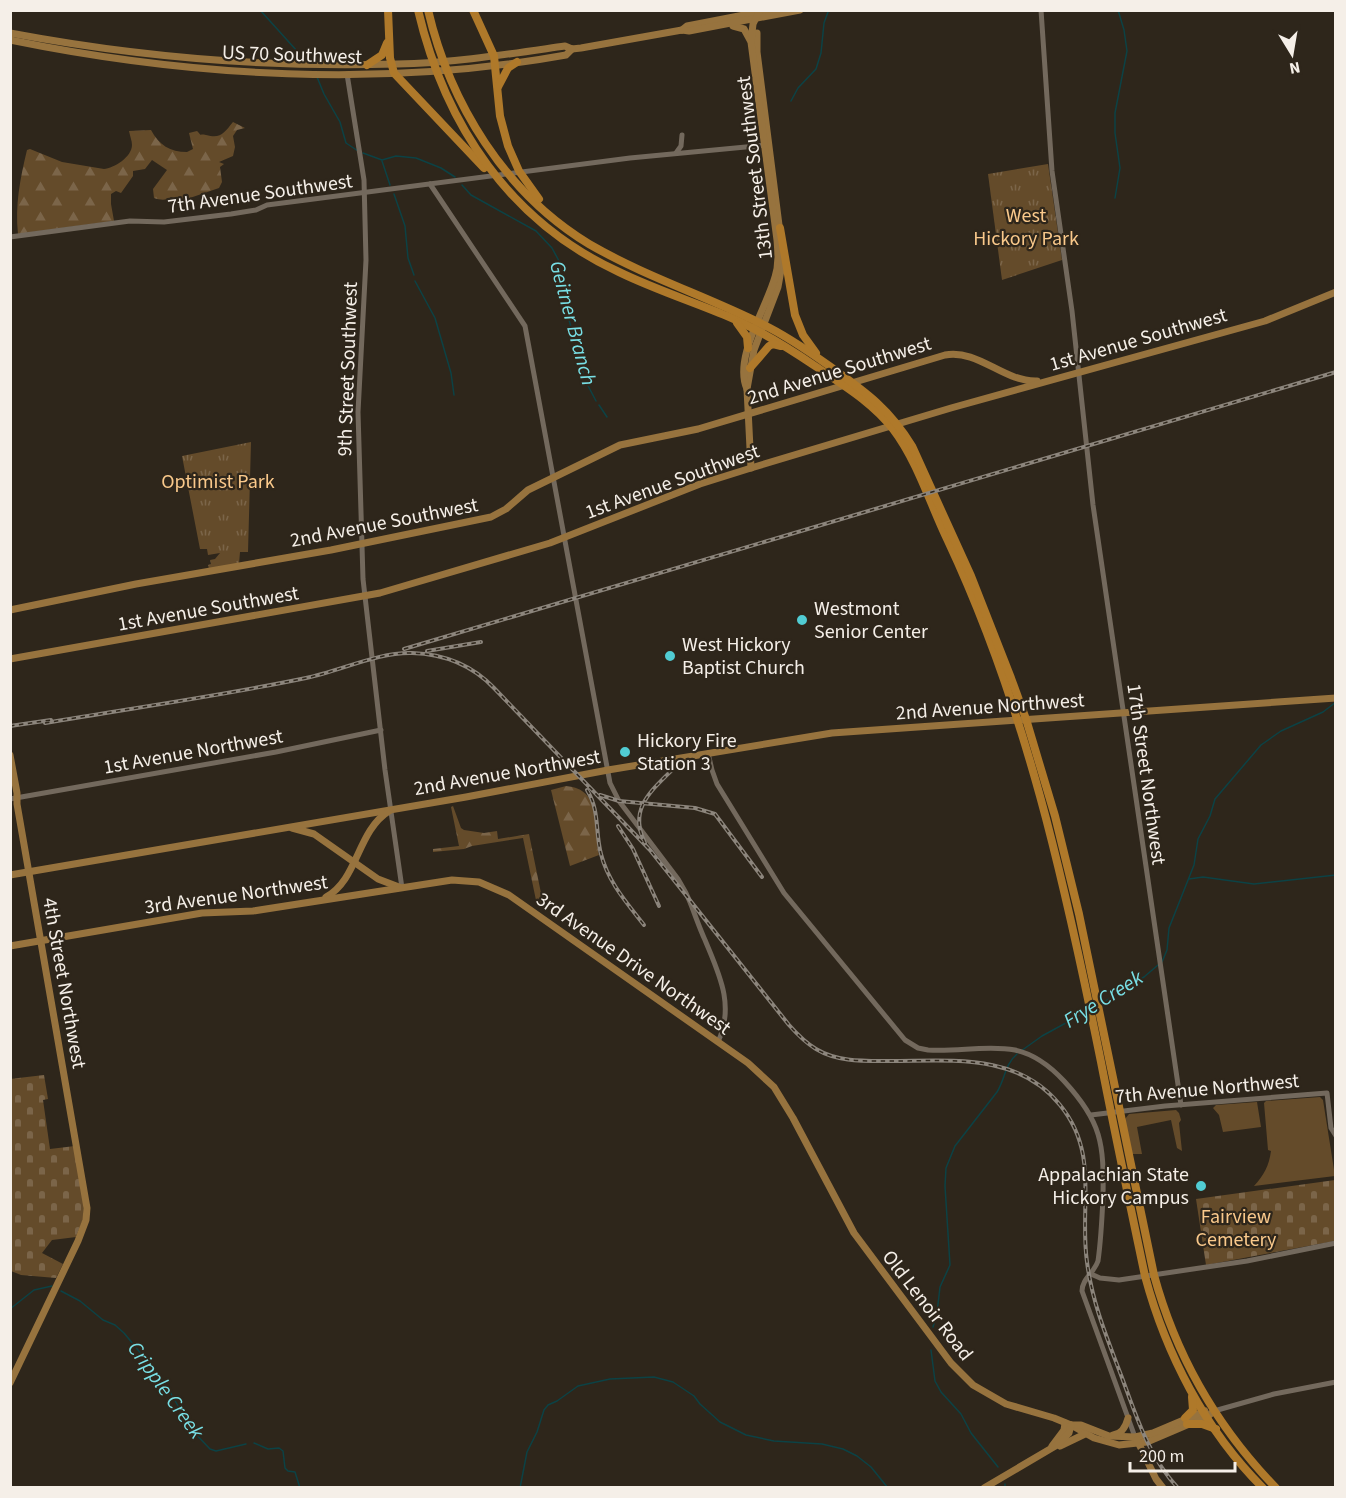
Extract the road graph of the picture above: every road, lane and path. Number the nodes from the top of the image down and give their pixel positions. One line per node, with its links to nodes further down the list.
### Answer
1 (388, 10): 8 (highway)
2 (418, 10): 27 (highway)
3 (428, 10): 30 (highway)
4 (473, 10): 15 (highway)
5 (800, 10): 7 (main road, US 70 Southwest)
6 (1041, 10): 38 (street, 17th Street Northwest)
7 (762, 14): 9 (main road, US 70 Southwest); 10 (main road, US 70 Southwest); 13 (main road, 13th Street Southwest); 23 (main road, 13th Street Southwest)
8 (388, 25): 17 (highway); 19 (highway)
9 (704, 29): 10 (main road, US 70 Southwest); 13 (main road)
10 (682, 30): 14 (main road, US 70 Southwest)
11 (10, 33): 17 (main road, US 70 Southwest)
12 (10, 40): 20 (main road, US 70 Southwest)
13 (751, 42): 23 (main road, 13th Street Southwest)
14 (572, 49): 15 (main road, US 70 Southwest); 16 (main road, US 70 Southwest)
15 (494, 60): 16 (main road, US 70 Southwest); 18 (main road, US 70 Southwest); 18 (main road, US 70 Southwest); 21 (highway)
16 (517, 62): 21 (highway)
17 (367, 65): 19 (main road, US 70 Southwest)
18 (419, 67): 19 (main road, US 70 Southwest)
19 (393, 68): 20 (main road, US 70 Southwest); 27 (highway)
20 (347, 74): 26 (street, 9th Street Southwest)
21 (498, 87): 30 (highway)
22 (682, 135): 24 (street)
23 (767, 145): 24 (street); 28 (main road, 13th Street Southwest); 33 (main road, 13th Street Southwest)
24 (675, 153): 25 (street, 7th Avenue Southwest)
25 (430, 184): 26 (street, 7th Avenue Southwest); 43 (street)
26 (364, 193): 29 (street, 7th Avenue Southwest); 45 (street, 9th Street Southwest)
27 (517, 200): 32 (highway)
28 (780, 228): 33 (main road, 13th Street Southwest); 36 (highway)
29 (10, 237)
30 (602, 250): 33 (highway)
31 (1335, 292): 38 (main road, 1st Avenue Southwest)
32 (730, 317): 33 (highway); 34 (highway)
33 (759, 327): 34 (main road, 13th Street Southwest); 35 (highway); 36 (highway); 37 (main road, 13th Street Southwest)
34 (748, 348): 40 (main road, 13th Street Southwest)
35 (796, 352): 37 (highway); 51 (highway)
36 (824, 363): 51 (highway)
37 (750, 368): 40 (main road, 13th Street Southwest)
38 (1077, 372): 39 (main road, 1st Avenue Southwest); 50 (street, 17th Street Northwest)
39 (1055, 379): 41 (main road, 2nd Avenue Southwest); 42 (main road, 1st Avenue Southwest)
40 (747, 389): 41 (main road, 13th Street Southwest)
41 (748, 414): 42 (main road, 13th Street Southwest); 43 (main road, 2nd Avenue Southwest)
42 (751, 468): 44 (main road, 1st Avenue Southwest)
43 (553, 476): 44 (street); 45 (main road, 2nd Avenue Southwest)
44 (566, 538): 46 (main road, 1st Avenue Southwest); 57 (street)
45 (361, 544): 46 (street, 9th Street Southwest); 47 (main road, 2nd Avenue Southwest)
46 (365, 597): 48 (main road, 1st Avenue Southwest); 52 (street, 9th Street Southwest)
47 (10, 610)
48 (10, 659)
49 (1335, 698): 50 (main road, 2nd Avenue Northwest)
50 (1123, 712): 51 (main road, 2nd Avenue Northwest); 70 (street, 17th Street Northwest)
51 (1022, 719): 55 (main road, 2nd Avenue Northwest); 71 (highway)
52 (381, 730): 53 (street, 1st Avenue Northwest); 54 (street, 9th Street Southwest)
53 (358, 735): 54 (street); 58 (street, 1st Avenue Northwest)
54 (382, 742): 59 (street, 9th Street Southwest)
55 (708, 753): 57 (main road, 2nd Avenue Northwest); 72 (street)
56 (10, 755): 58 (main road, 4th Street Northwest)
57 (608, 770): 59 (main road, 2nd Avenue Northwest); 69 (street)
58 (14, 799): 62 (main road, 4th Street Northwest)
59 (391, 810): 60 (main road, 2nd Avenue Northwest); 61 (main road); 65 (street, 9th Street Southwest)
60 (287, 828): 61 (main road); 62 (main road, 2nd Avenue Northwest)
61 (353, 862): 65 (main road); 66 (main road)
62 (29, 872): 63 (main road, 2nd Avenue Northwest); 67 (main road, 4th Street Northwest)
63 (10, 875)
64 (467, 881): 65 (main road, 3rd Avenue Northwest); 69 (main road, 3rd Avenue Drive Northwest)
65 (402, 888): 66 (main road, 3rd Avenue Northwest)
66 (318, 900): 67 (main road, 3rd Avenue Northwest)
67 (41, 941): 68 (main road, 3rd Avenue Northwest); 79 (main road, 4th Street Northwest)
68 (10, 946)
69 (718, 1042): 74 (main road, 3rd Avenue Drive Northwest)
70 (1181, 1105): 71 (street, 7th Avenue Northwest); 73 (street, 7th Avenue Northwest)
71 (1115, 1112): 72 (street, 7th Avenue Northwest); 77 (highway)
72 (1091, 1115): 76 (street)
73 (1335, 1135)
74 (842, 1213): 84 (main road, Old Lenoir Road)
75 (1335, 1243): 77 (street)
76 (1091, 1274): 77 (street); 82 (street)
77 (1150, 1275): 80 (highway); 81 (highway)
78 (1335, 1382): 81 (street)
79 (10, 1383)
80 (1188, 1385): 81 (highway); 83 (highway)
81 (1208, 1413): 83 (main road); 85 (highway); 93 (highway)
82 (1128, 1418): 87 (main road); 88 (street)
83 (1186, 1421): 85 (highway); 88 (main road)
84 (1068, 1424): 86 (main road, Old Lenoir Road); 87 (main road, Old Lenoir Road); 89 (main road)
85 (1216, 1430): 92 (highway)
86 (1085, 1434): 88 (main road, Old Lenoir Road); 89 (main road)
87 (1109, 1436): 88 (main road, Old Lenoir Road)
88 (1137, 1440): 91 (main road)
89 (1049, 1450): 90 (main road)
90 (984, 1488)
91 (1163, 1488)
92 (1263, 1488)
93 (1276, 1488)

